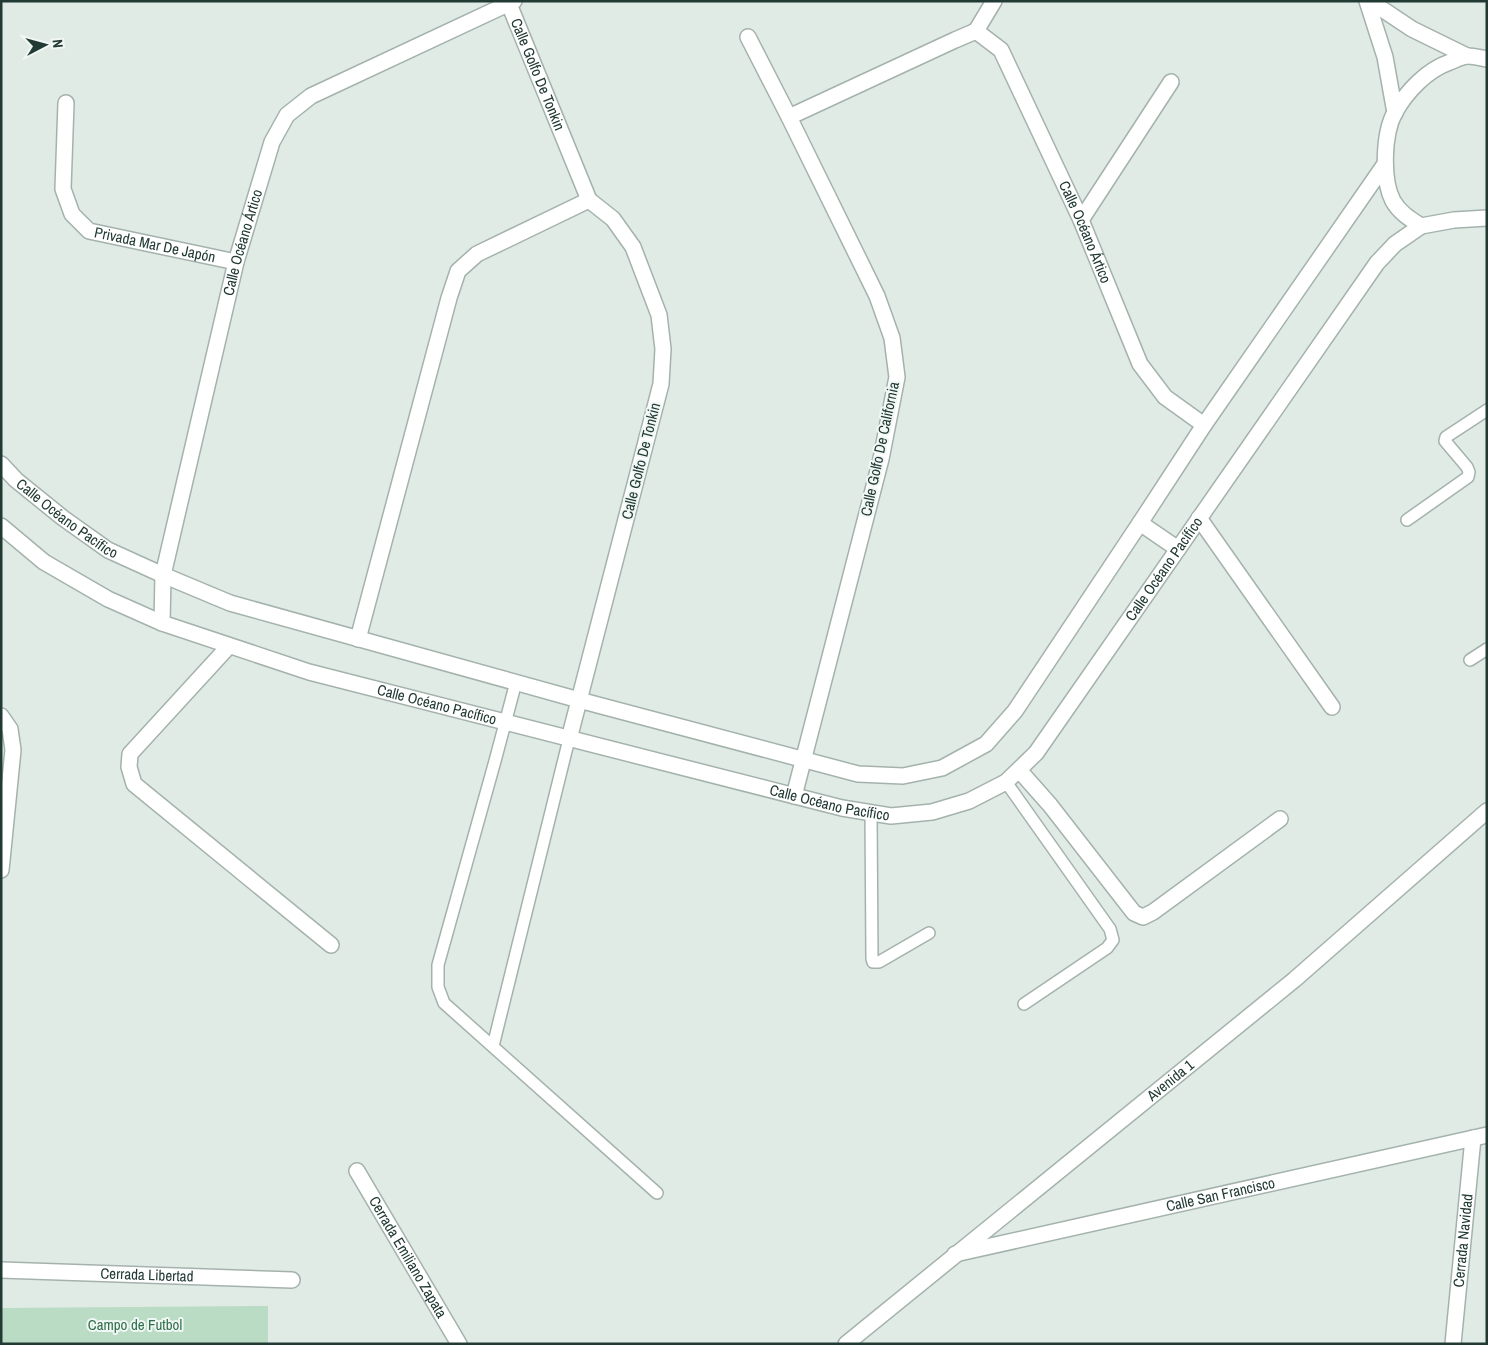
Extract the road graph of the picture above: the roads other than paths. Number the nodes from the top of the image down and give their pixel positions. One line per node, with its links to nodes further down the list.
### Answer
1 (994, 1): 4 (street)
2 (1369, 1): 6 (street); 10 (street)
3 (511, 3): 13 (street, Calle Golfo De Tonkin); 17 (street, Calle Océano Ártico)
4 (976, 31): 11 (street); 15 (street, Calle Océano Ártico)
5 (748, 37): 11 (street, Calle Golfo De California)
6 (1467, 56): 7 (street); 10 (street)
7 (1487, 59)
8 (1171, 82): 15 (street)
9 (66, 103): 17 (street, Privada Mar De Japón)
10 (1395, 113): 12 (street)
11 (789, 117): 38 (street, Calle Golfo De California)
12 (1385, 164): 16 (street); 19 (street, Calle Océano Pacífico)
13 (589, 200): 28 (street); 33 (street, Calle Golfo De Tonkin)
14 (1487, 218): 16 (street)
15 (1081, 220): 19 (street, Calle Océano Ártico)
16 (1421, 226): 21 (street, Calle Océano Pacífico)
17 (236, 262): 26 (street, Calle Océano Ártico)
18 (1487, 410): 22 (lane)
19 (1204, 425): 23 (street, Calle Océano Pacífico)
20 (1, 464): 26 (street, Calle Océano Pacífico)
21 (1199, 518): 25 (street, Calle Océano Pacífico); 34 (street)
22 (1407, 520)
23 (1140, 523): 25 (street); 38 (street, Calle Océano Pacífico)
24 (1, 526): 27 (street, Calle Océano Pacífico)
25 (1178, 549): 39 (street, Calle Océano Pacífico)
26 (163, 575): 27 (street, Calle Océano Ártico); 28 (street, Calle Océano Pacífico)
27 (162, 623): 29 (street, Calle Océano Pacífico)
28 (358, 639): 32 (street, Calle Océano Pacífico)
29 (229, 646): 36 (street, Calle Océano Pacífico); 47 (street)
30 (1487, 649): 31 (lane)
31 (1470, 660)
32 (516, 682): 33 (street, Calle Océano Pacífico); 36 (lane)
33 (579, 700): 37 (street, Calle Golfo De Tonkin); 38 (street, Calle Océano Pacífico)
34 (1332, 707)
35 (1, 716): 45 (street)
36 (506, 722): 37 (street, Calle Océano Pacífico); 49 (lane)
37 (569, 739): 41 (street, Calle Océano Pacífico); 49 (lane)
38 (803, 759): 41 (street, Calle Golfo De California)
39 (1019, 770): 40 (street, Calle Océano Pacífico); 44 (street)
40 (1006, 782): 43 (street, Calle Océano Pacífico); 48 (lane)
41 (794, 796): 43 (street, Calle Océano Pacífico)
42 (1487, 811): 53 (street, Avenida 1)
43 (870, 813): 46 (lane)
44 (1280, 819)
45 (1, 870)
46 (929, 933)
47 (332, 946)
48 (1024, 1004)
49 (493, 1046): 52 (lane)
50 (1480, 1137): 53 (street, Calle San Francisco); 58 (street, Cerrada Navidad)
51 (357, 1171): 57 (street, Cerrada Emiliano Zapata)
52 (657, 1192)
53 (955, 1254): 56 (street, Avenida 1)
54 (1, 1270): 55 (street, Cerrada Libertad)
55 (292, 1280)
56 (854, 1341)
57 (459, 1344)
58 (1453, 1344)

